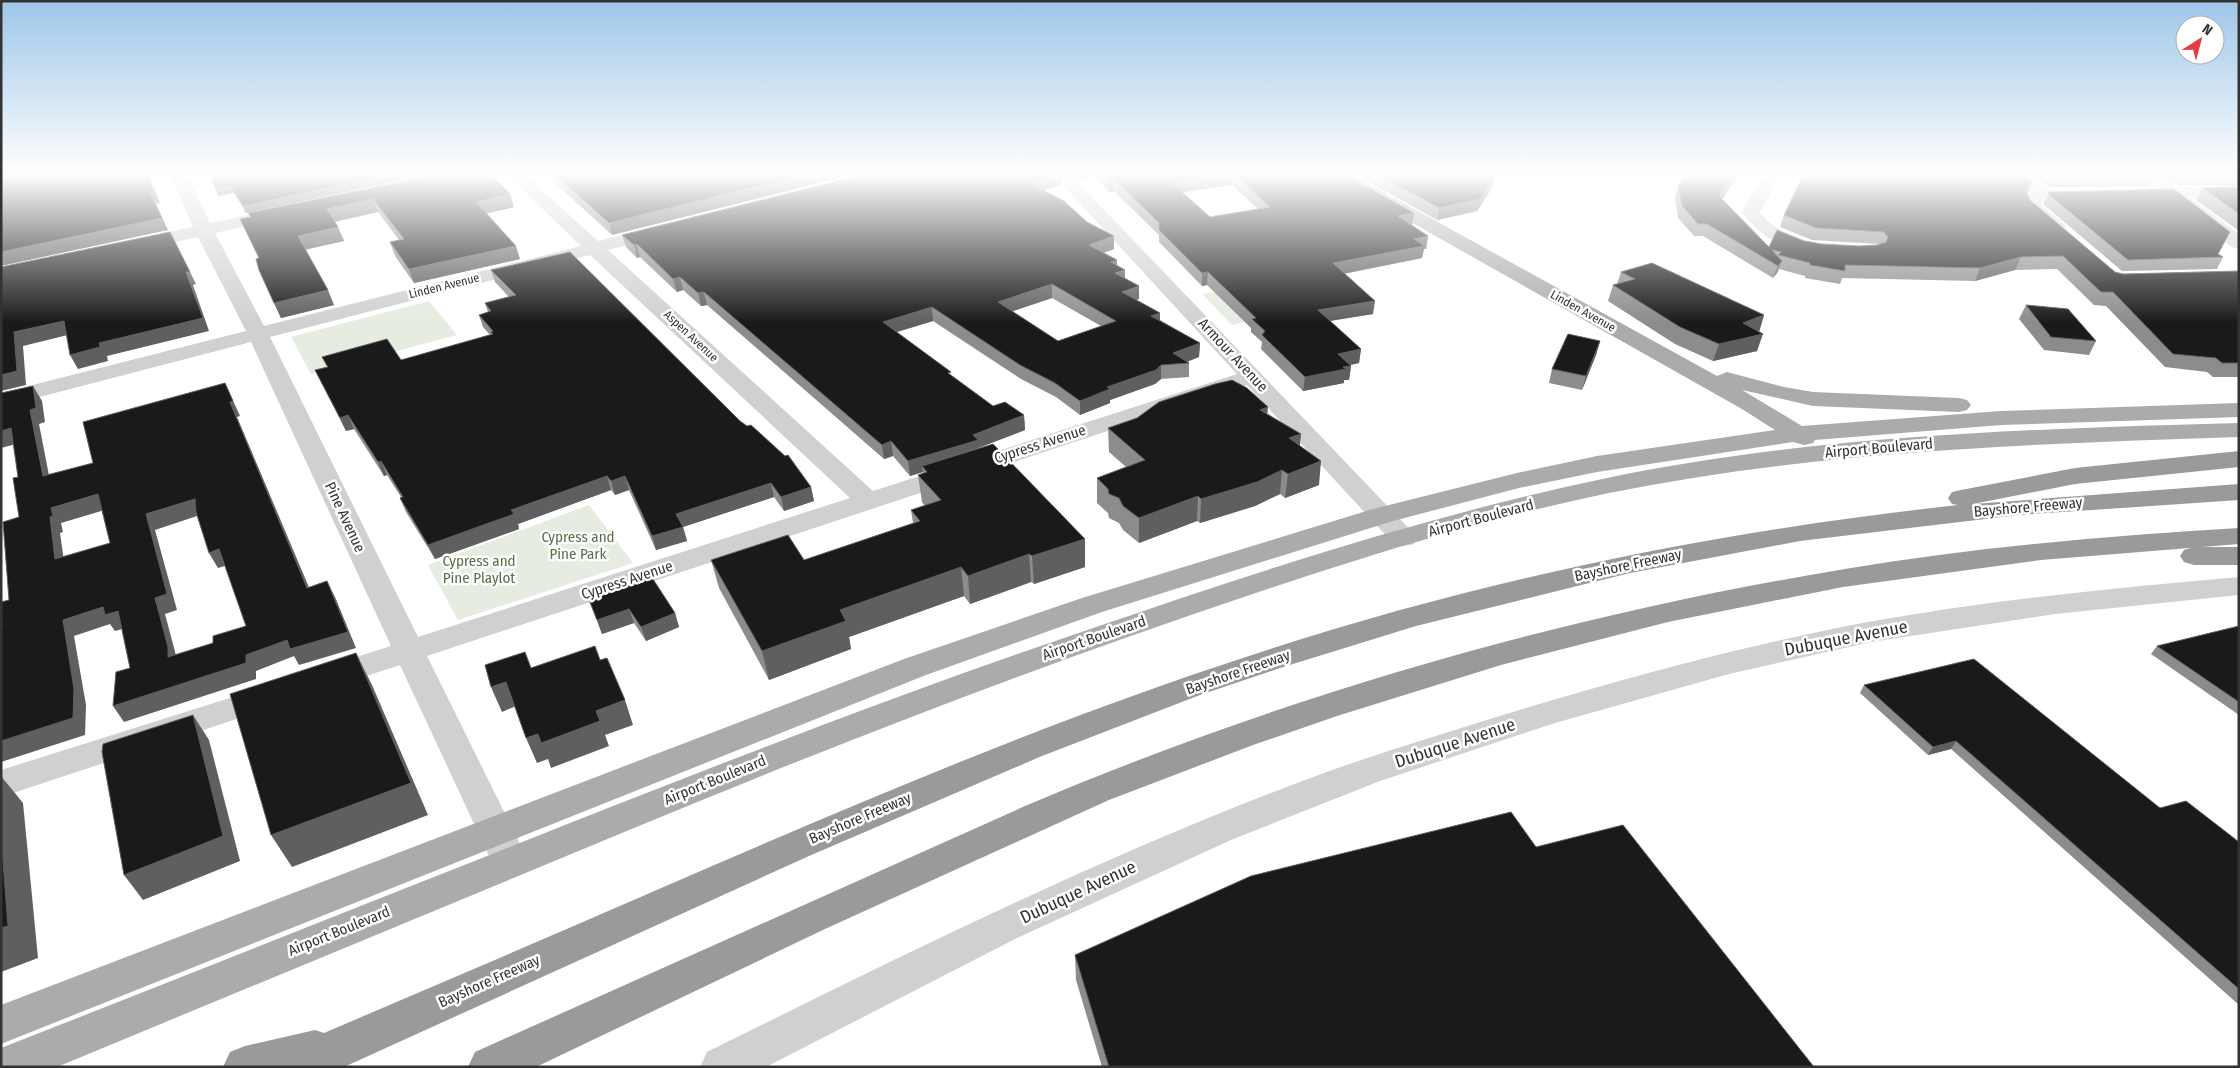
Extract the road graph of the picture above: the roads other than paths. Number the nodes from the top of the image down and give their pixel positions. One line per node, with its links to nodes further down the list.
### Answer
1 (201, 223): 10 (street, Pine Avenue)
2 (237, 223): 10 (street)
3 (569, 223): 13 (street, Aspen Avenue)
4 (1107, 223): 18 (street, Armour Avenue)
5 (1426, 223): 17 (main road, Linden Avenue)
6 (1759, 223): 15 (street)
7 (2052, 223): 11 (street)
8 (2213, 223): 12 (street)
9 (677, 227): 13 (street, Linden Avenue)
10 (204, 230): 14 (street); 16 (street, Pine Avenue)
11 (2067, 236)
12 (2239, 243)
13 (596, 247): 16 (street, Linden Avenue); 27 (street, Aspen Avenue)
14 (118, 248)
15 (1826, 250)
16 (258, 334): 19 (street, Linden Avenue); 34 (street, Pine Avenue)
17 (1687, 368): 21 (main road); 23 (main road, Linden Avenue)
18 (1252, 376): 27 (street, Cypress Avenue); 28 (street, Armour Avenue)
19 (1, 400)
20 (2239, 410): 21 (main road, Airport Boulevard)
21 (2048, 416): 23 (main road, Airport Boulevard)
22 (2239, 430): 24 (main road, Airport Boulevard)
23 (1797, 434): 24 (main road, Linden Avenue); 28 (main road, Airport Boulevard)
24 (1826, 453): 28 (main road, Airport Boulevard)
25 (2239, 460): 29 (highway)
26 (2239, 492): 29 (highway, Bayshore Freeway)
27 (868, 500): 34 (street, Cypress Avenue)
28 (1394, 527): 36 (main road, Airport Boulevard)
29 (1799, 533): 38 (highway, Bayshore Freeway)
30 (2239, 536): 32 (highway)
31 (2239, 556): 32 (highway)
32 (1970, 560): 42 (highway)
33 (2239, 586): 43 (street, Dubuque Avenue)
34 (408, 652): 35 (street, Cypress Avenue); 36 (street, Pine Avenue)
35 (1, 784)
36 (502, 847): 37 (main road, Airport Boulevard); 39 (main road, Airport Boulevard)
37 (1, 1025)
38 (358, 1040): 40 (highway); 41 (highway, Bayshore Freeway)
39 (6, 1067)
40 (245, 1067)
41 (296, 1067)
42 (490, 1067)
43 (722, 1067)

